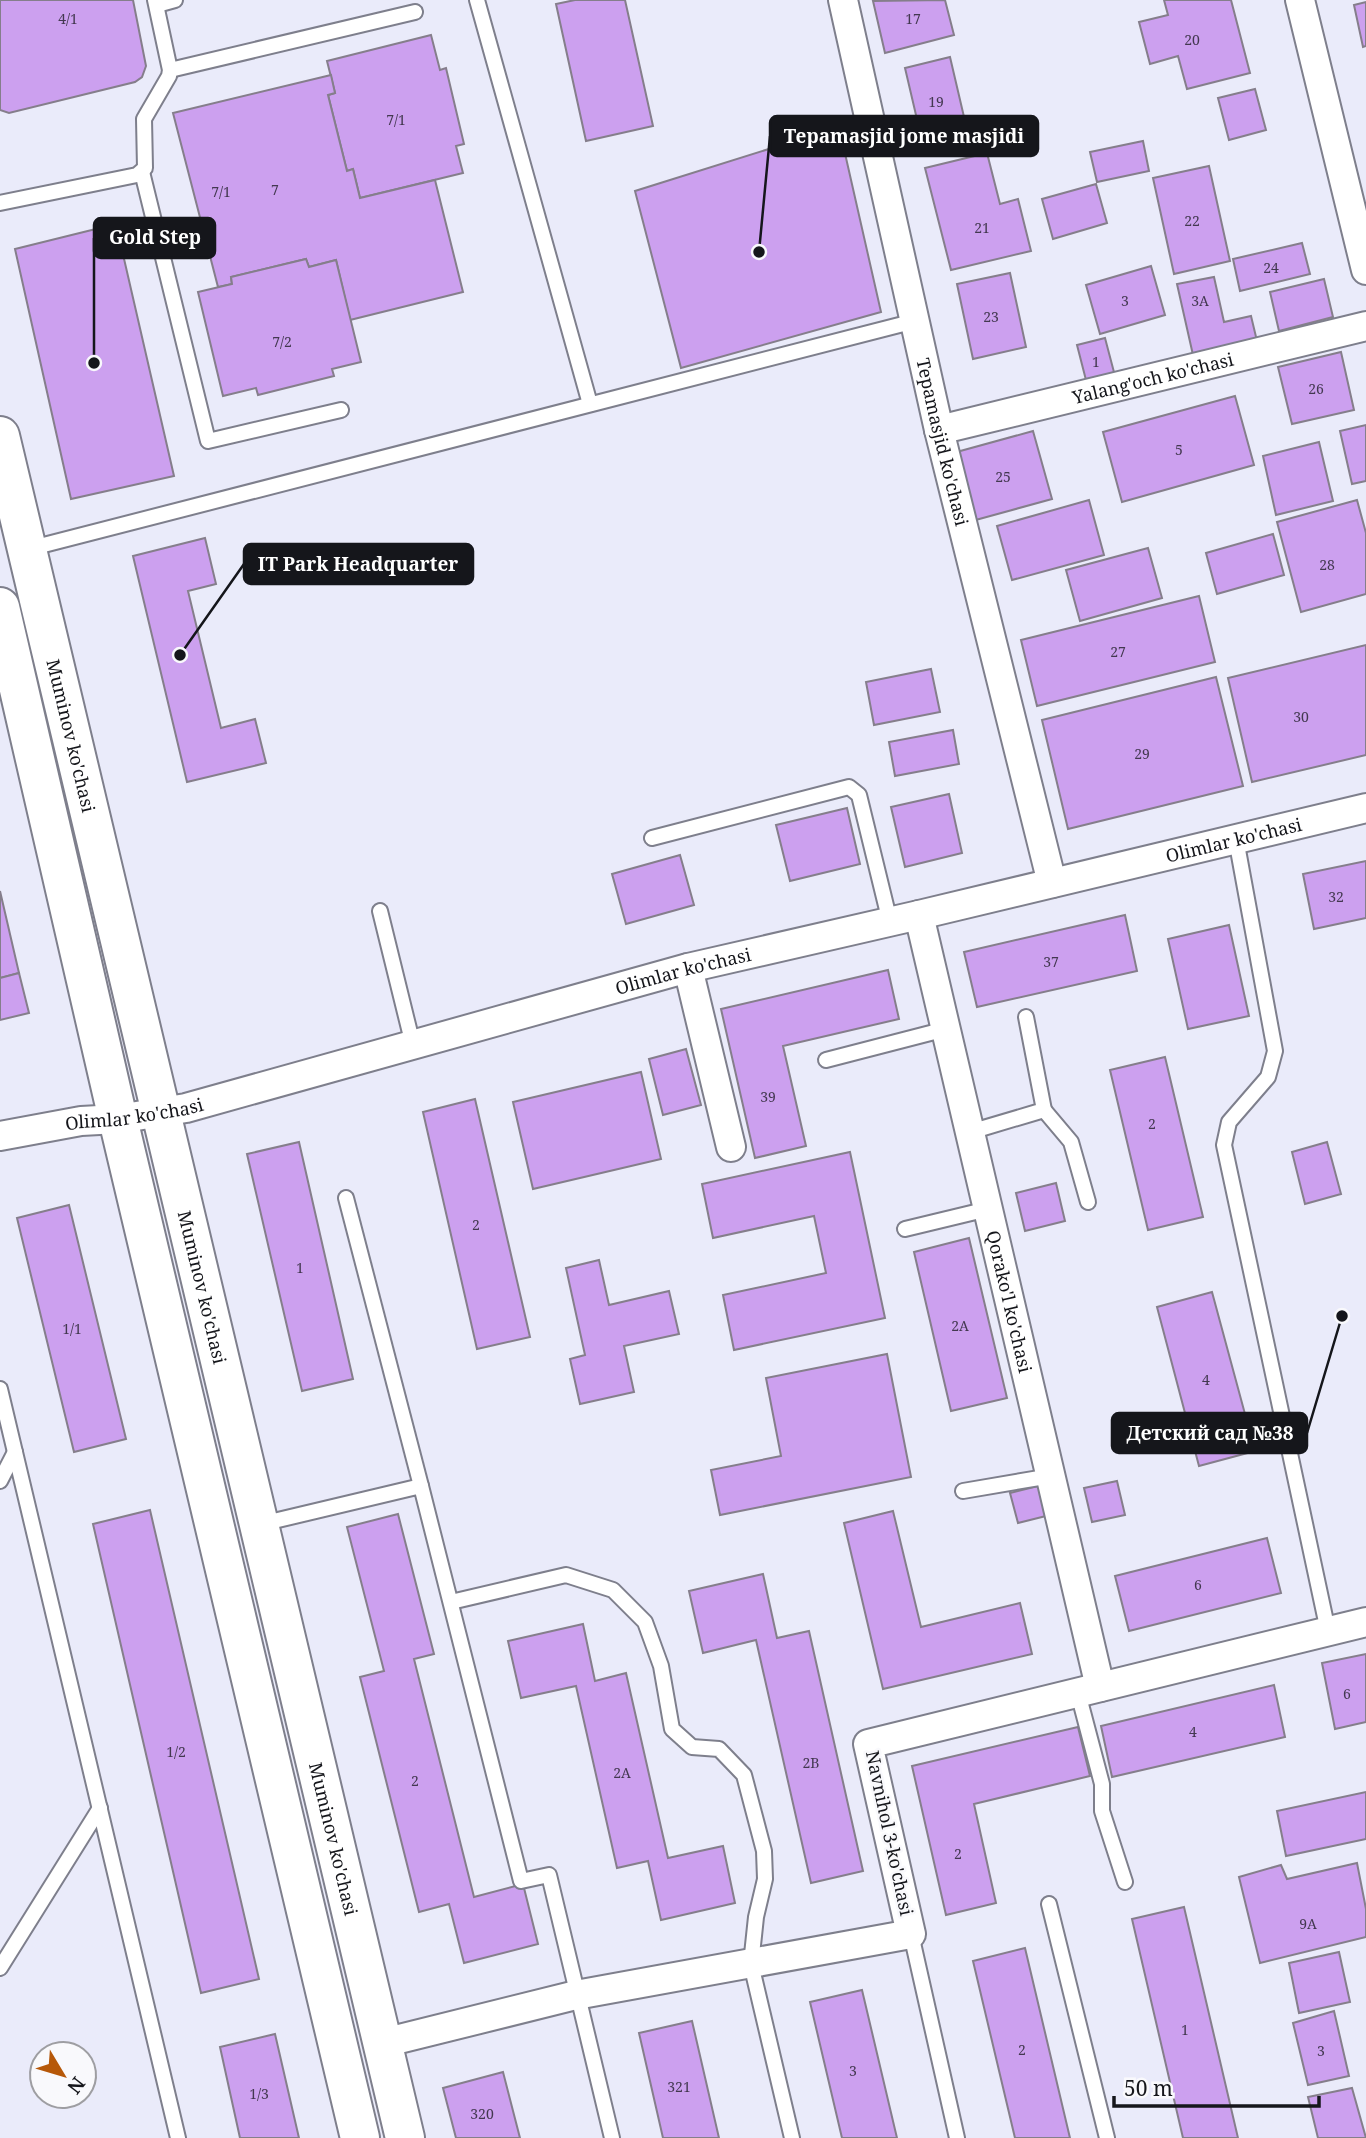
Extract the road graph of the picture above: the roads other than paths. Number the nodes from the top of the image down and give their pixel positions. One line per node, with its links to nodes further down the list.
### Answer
1 (175, 0): 5 (lane)
2 (477, 0): 13 (lane)
3 (843, 0): 11 (street, Tepamasjid ko'chasi)
4 (1300, 0): 10 (street)
5 (156, 2): 7 (lane)
6 (415, 12): 7 (lane)
7 (170, 70): 8 (lane)
8 (142, 172): 9 (lane); 14 (lane)
9 (0, 203)
10 (1366, 270)
11 (915, 321): 13 (lane); 15 (street, Tepamasjid ko'chasi)
12 (1366, 326): 15 (street, Yalang'och ko'chasi)
13 (590, 404): 17 (lane)
14 (341, 410)
15 (939, 430): 22 (street, Tepamasjid ko'chasi)
16 (0, 436): 17 (main road, Muminov ko'chasi)
17 (27, 549): 32 (main road, Muminov ko'chasi)
18 (0, 607): 33 (main road)
19 (1366, 808): 21 (street, Olimlar ko'chasi)
20 (652, 838): 25 (lane)
21 (1236, 839): 22 (street, Olimlar ko'chasi); 50 (lane)
22 (1052, 883): 24 (street, Olimlar ko'chasi)
23 (380, 911): 29 (lane)
24 (919, 915): 25 (street, Olimlar ko'chasi); 28 (street, Qorako'l ko'chasi)
25 (890, 922): 26 (street, Olimlar ko'chasi)
26 (688, 968): 29 (street, Olimlar ko'chasi); 36 (street)
27 (1026, 1017): 31 (lane)
28 (946, 1029): 30 (lane); 34 (street, Qorako'l ko'chasi)
29 (413, 1045): 32 (street, Olimlar ko'chasi)
30 (826, 1060)
31 (1044, 1110): 34 (lane); 38 (lane)
32 (163, 1113): 33 (street, Olimlar ko'chasi); 47 (main road, Muminov ko'chasi)
33 (118, 1119): 35 (street, Olimlar ko'chasi); 63 (main road)
34 (970, 1132): 39 (street, Qorako'l ko'chasi)
35 (0, 1136)
36 (731, 1147)
37 (346, 1198): 45 (lane)
38 (1087, 1202)
39 (988, 1209): 40 (lane); 43 (street, Qorako'l ko'chasi)
40 (905, 1228)
41 (0, 1389): 42 (lane)
42 (15, 1452): 44 (lane); 52 (lane)
43 (1051, 1476): 46 (lane); 51 (street, Qorako'l ko'chasi)
44 (0, 1481)
45 (421, 1486): 47 (lane); 48 (lane)
46 (962, 1491)
47 (260, 1525): 59 (main road, Muminov ko'chasi)
48 (451, 1602): 56 (lane); 58 (lane)
49 (1366, 1622): 50 (street, Navnihol 3-ko'chasi)
50 (1328, 1631): 51 (street, Navnihol 3-ko'chasi)
51 (1089, 1690): 53 (lane); 55 (street, Navnihol 3-ko'chasi)
52 (100, 1808): 57 (lane); 60 (lane)
53 (1125, 1882)
54 (1049, 1904): 68 (lane)
55 (911, 1934): 56 (street, Navnihol 3-ko'chasi); 67 (lane)
56 (751, 1964): 58 (street, Navnihol 3-ko'chasi); 66 (lane)
57 (0, 1968)
58 (576, 1995): 59 (street, Navnihol 3-ko'chasi); 65 (lane)
59 (383, 2043): 64 (main road, Muminov ko'chasi)
60 (175, 2123): 61 (lane); 62 (lane)
61 (164, 2138)
62 (178, 2138)
63 (360, 2138)
64 (405, 2138)
65 (612, 2138)
66 (792, 2138)
67 (957, 2138)
68 (1107, 2138)

